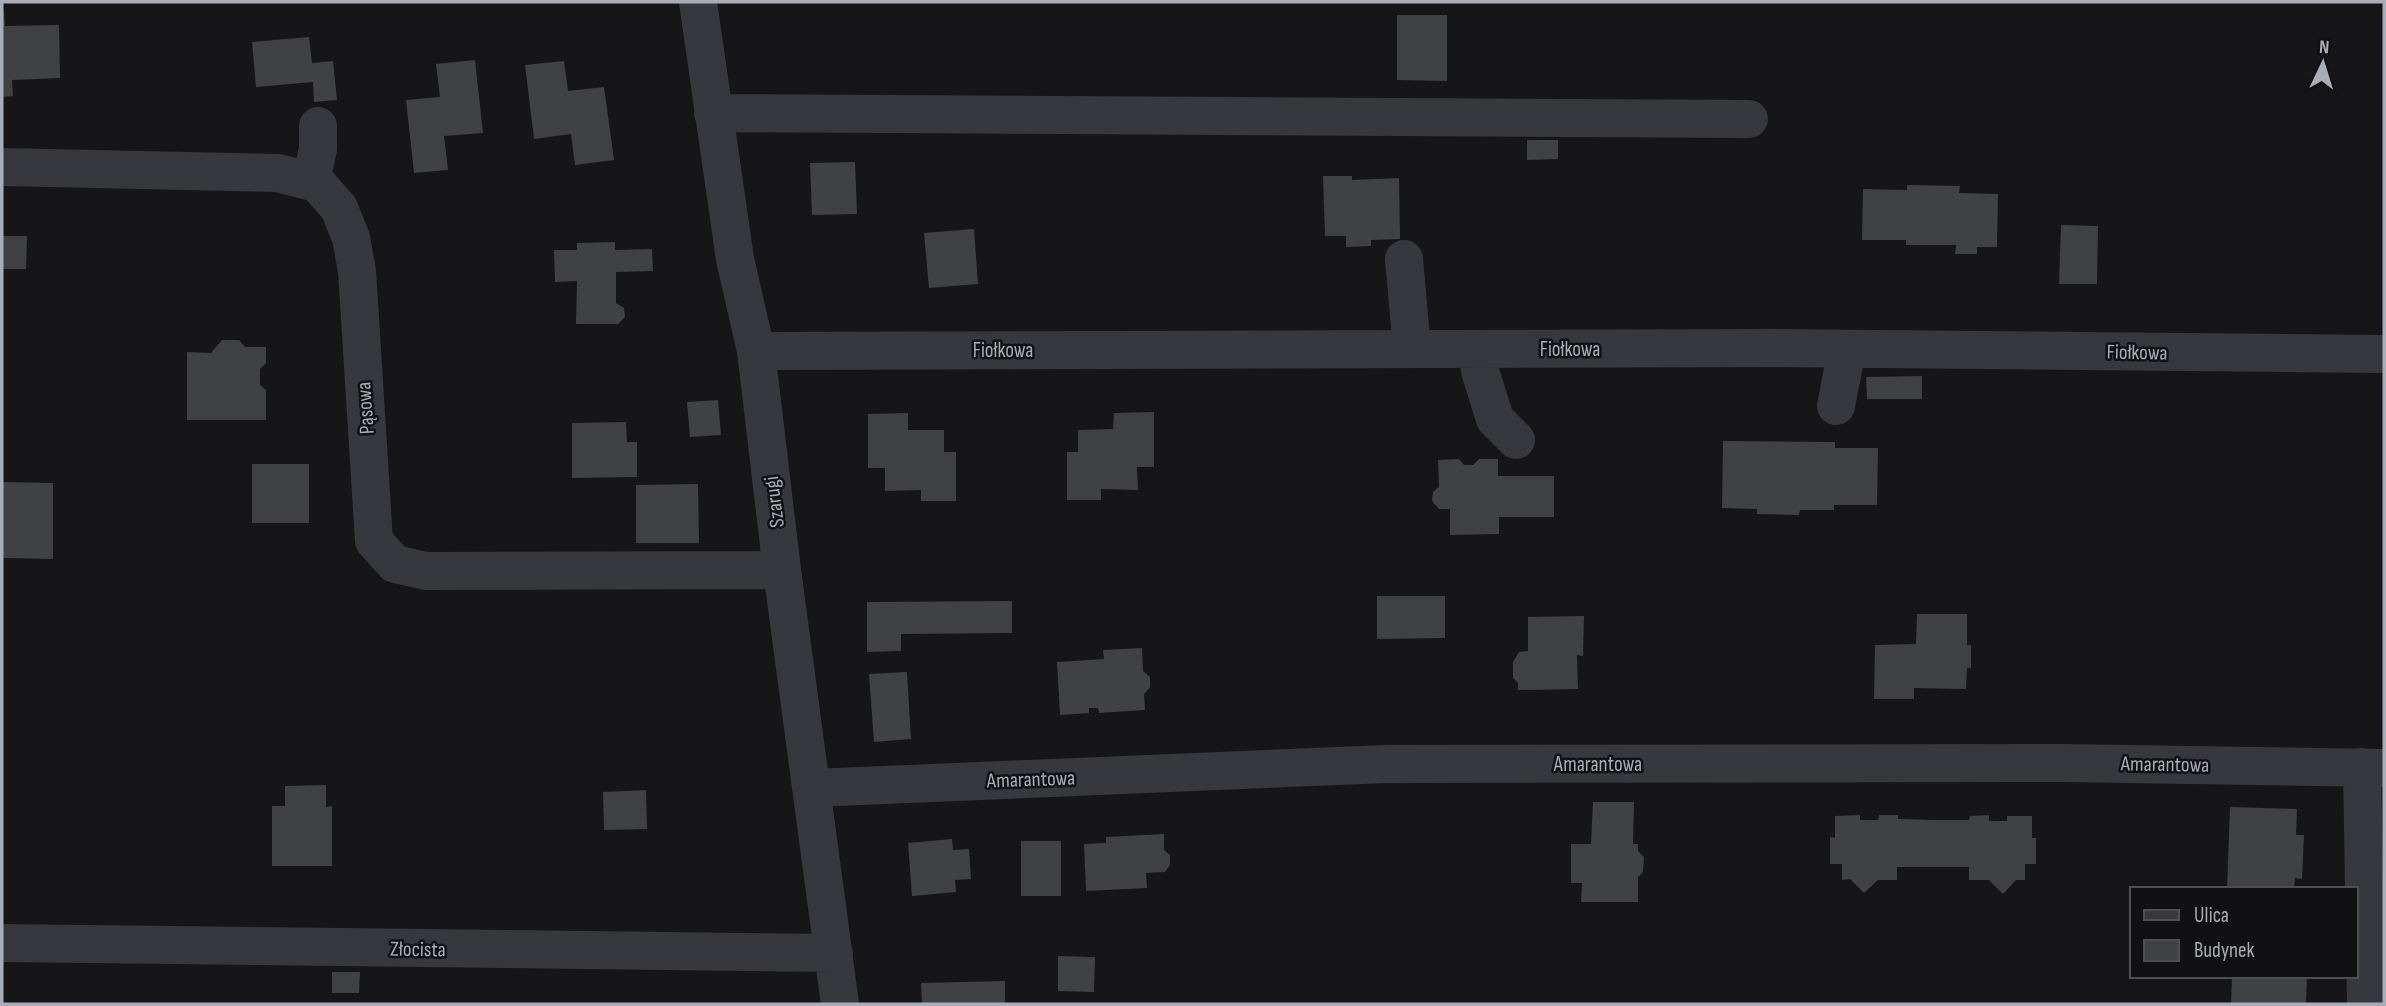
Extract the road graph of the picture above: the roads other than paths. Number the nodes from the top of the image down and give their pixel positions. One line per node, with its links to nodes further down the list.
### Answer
1 (698, 2): 4 (street, Szarugi)
2 (1749, 119): 4 (street)
3 (318, 126): 6 (street)
4 (725, 132): 11 (street, Szarugi)
5 (10, 178): 6 (street)
6 (311, 181): 15 (street, Pąsowa)
7 (1404, 259): 8 (street)
8 (1412, 349): 9 (street, Fiołkowa); 11 (street, Fiołkowa)
9 (1478, 349): 10 (street, Fiołkowa); 14 (street)
10 (1847, 349): 12 (street, Fiołkowa); 13 (street)
11 (756, 351): 15 (street, Szarugi)
12 (2384, 354)
13 (1836, 406)
14 (1516, 440)
15 (782, 570): 17 (street, Szarugi)
16 (2373, 767): 17 (street, Amarantowa); 21 (street)
17 (812, 788): 19 (street, Szarugi)
18 (2, 943): 19 (street, Złocista)
19 (834, 953): 20 (street, Szarugi)
20 (840, 1004)
21 (2366, 1004)

